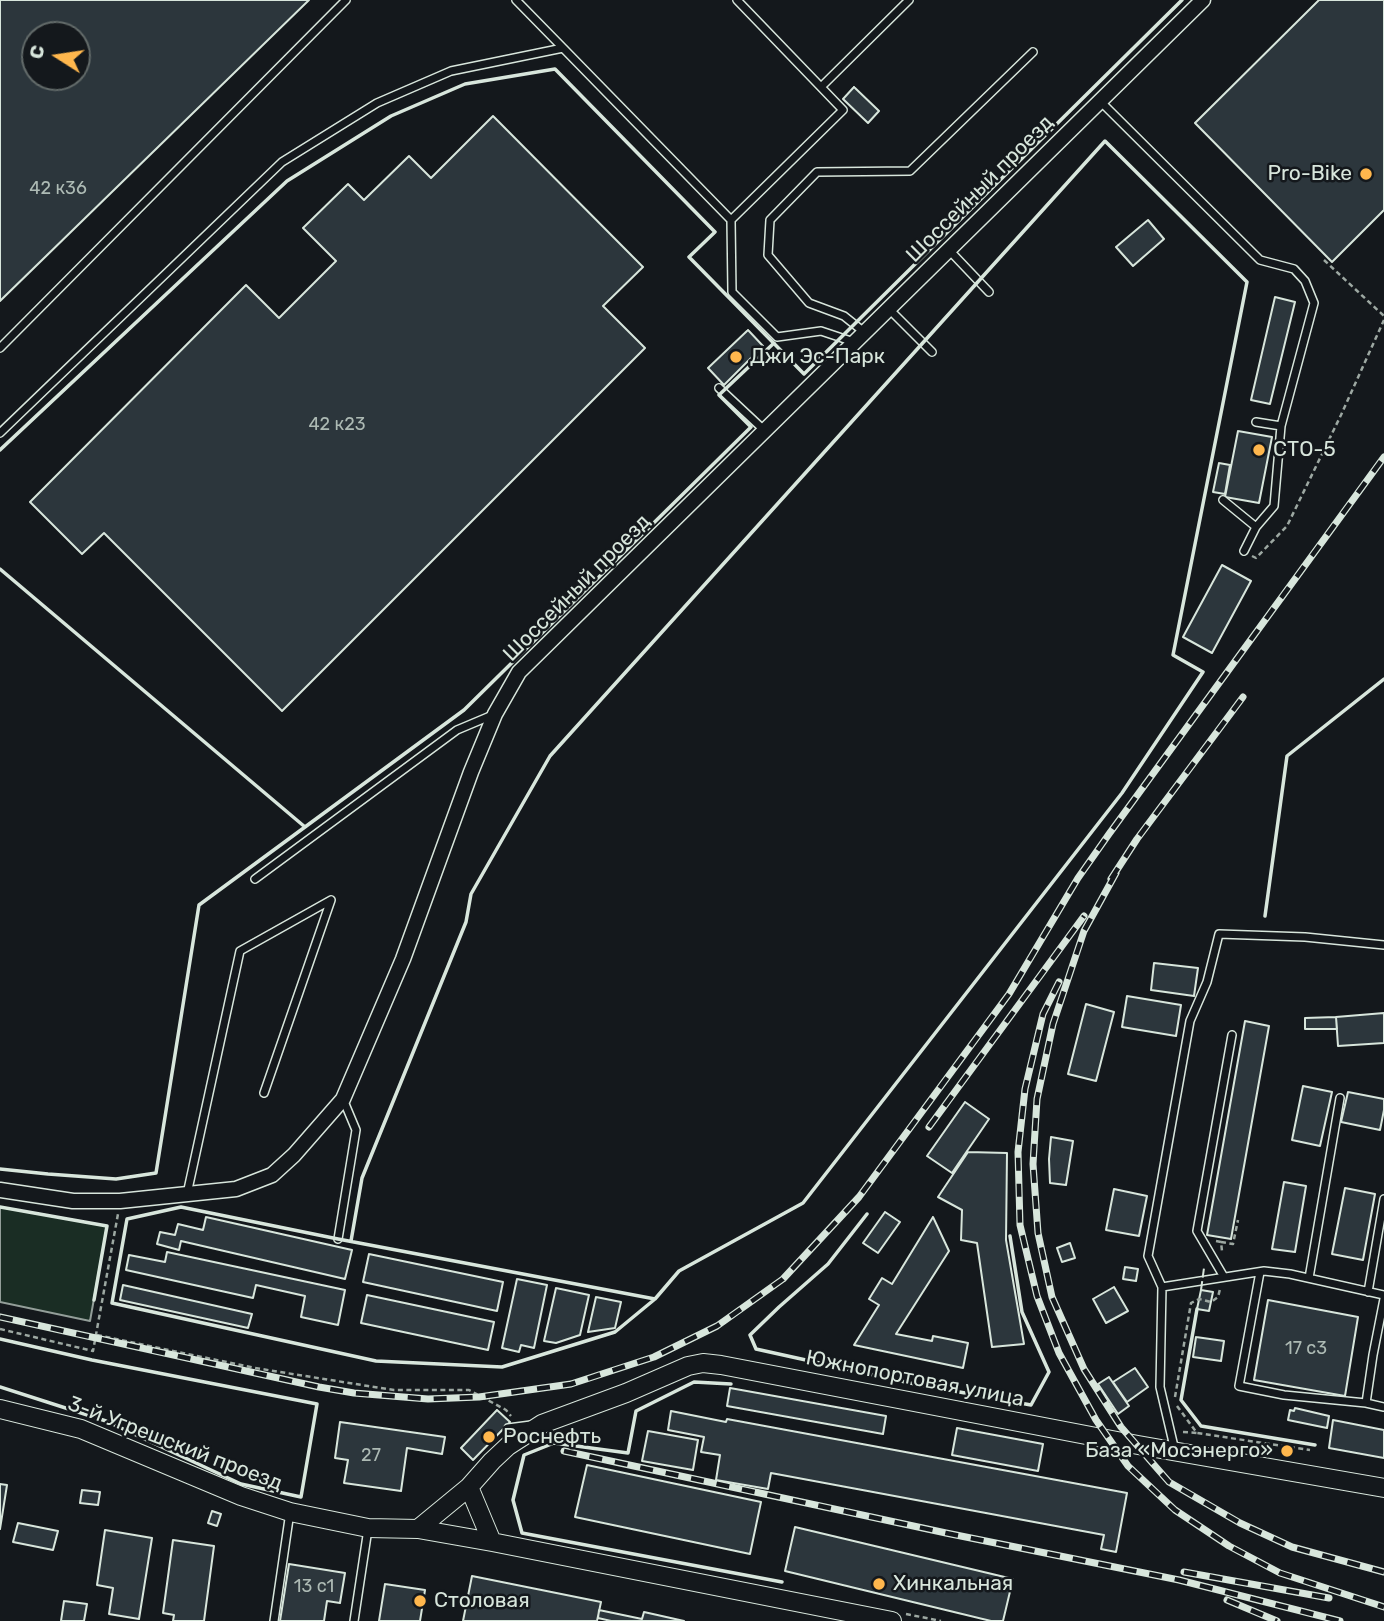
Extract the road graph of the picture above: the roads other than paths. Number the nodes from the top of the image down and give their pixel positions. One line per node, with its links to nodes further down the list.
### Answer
1 (346, 0): 16 (lane)
2 (516, 0): 6 (lane)
3 (737, 0): 8 (lane)
4 (909, 0): 8 (lane)
5 (1203, 0): 9 (street, Шоссейный проезд)
6 (563, 48): 10 (lane); 22 (lane)
7 (1033, 52): 14 (lane)
8 (821, 87): 10 (lane)
9 (1100, 102): 11 (street, Шоссейный проезд); 20 (lane)
10 (731, 220): 15 (lane)
11 (949, 250): 12 (lane); 13 (street, Шоссейный проезд)
12 (989, 292)
13 (889, 309): 14 (street, Шоссейный проезд); 17 (lane)
14 (864, 332): 15 (street, Шоссейный проезд)
15 (851, 345): 21 (street, Шоссейный проезд)
16 (0, 348)
17 (932, 352)
18 (719, 388): 21 (lane)
19 (1256, 422): 20 (lane)
20 (1281, 426): 24 (lane)
21 (765, 431): 26 (street, Шоссейный проезд)
22 (0, 433)
23 (1223, 500): 24 (lane)
24 (1256, 527): 25 (lane)
25 (1244, 551)
26 (495, 714): 27 (lane); 32 (street, Шоссейный проезд)
27 (255, 879)
28 (1384, 945): 40 (lane)
29 (1232, 1035): 38 (lane)
30 (264, 1093): 34 (lane)
31 (1340, 1098): 39 (lane)
32 (342, 1099): 34 (street, Шоссейный проезд); 36 (lane)
33 (0, 1190): 34 (street, Шоссейный проезд)
34 (187, 1194)
35 (1384, 1199): 41 (lane)
36 (338, 1239)
37 (1260, 1272): 38 (lane); 39 (lane); 43 (lane)
38 (1224, 1277): 40 (lane)
39 (1309, 1278): 41 (lane)
40 (1161, 1287): 48 (lane)
41 (1368, 1292): 42 (lane)
42 (1384, 1297): 43 (lane)
43 (1366, 1404): 44 (lane)
44 (1384, 1407)
45 (0, 1409): 51 (street, 3-й Угрешский проезд)
46 (542, 1424): 47 (lane); 48 (street, Южнопортовая улица); 49 (street, Южнопортовая улица)
47 (511, 1428)
48 (1176, 1452): 50 (street, Южнопортовая улица)
49 (469, 1487): 53 (street, Южнопортовая улица); 54 (street)
50 (1384, 1488)
51 (290, 1511): 52 (street, 3-й Угрешский проезд); 55 (lane)
52 (368, 1528): 53 (street, 3-й Угрешский проезд); 56 (lane)
53 (418, 1529): 54 (street, 3-й Угрешский проезд)
54 (492, 1542): 57 (street)
55 (274, 1621)
56 (354, 1621)
57 (892, 1621)

